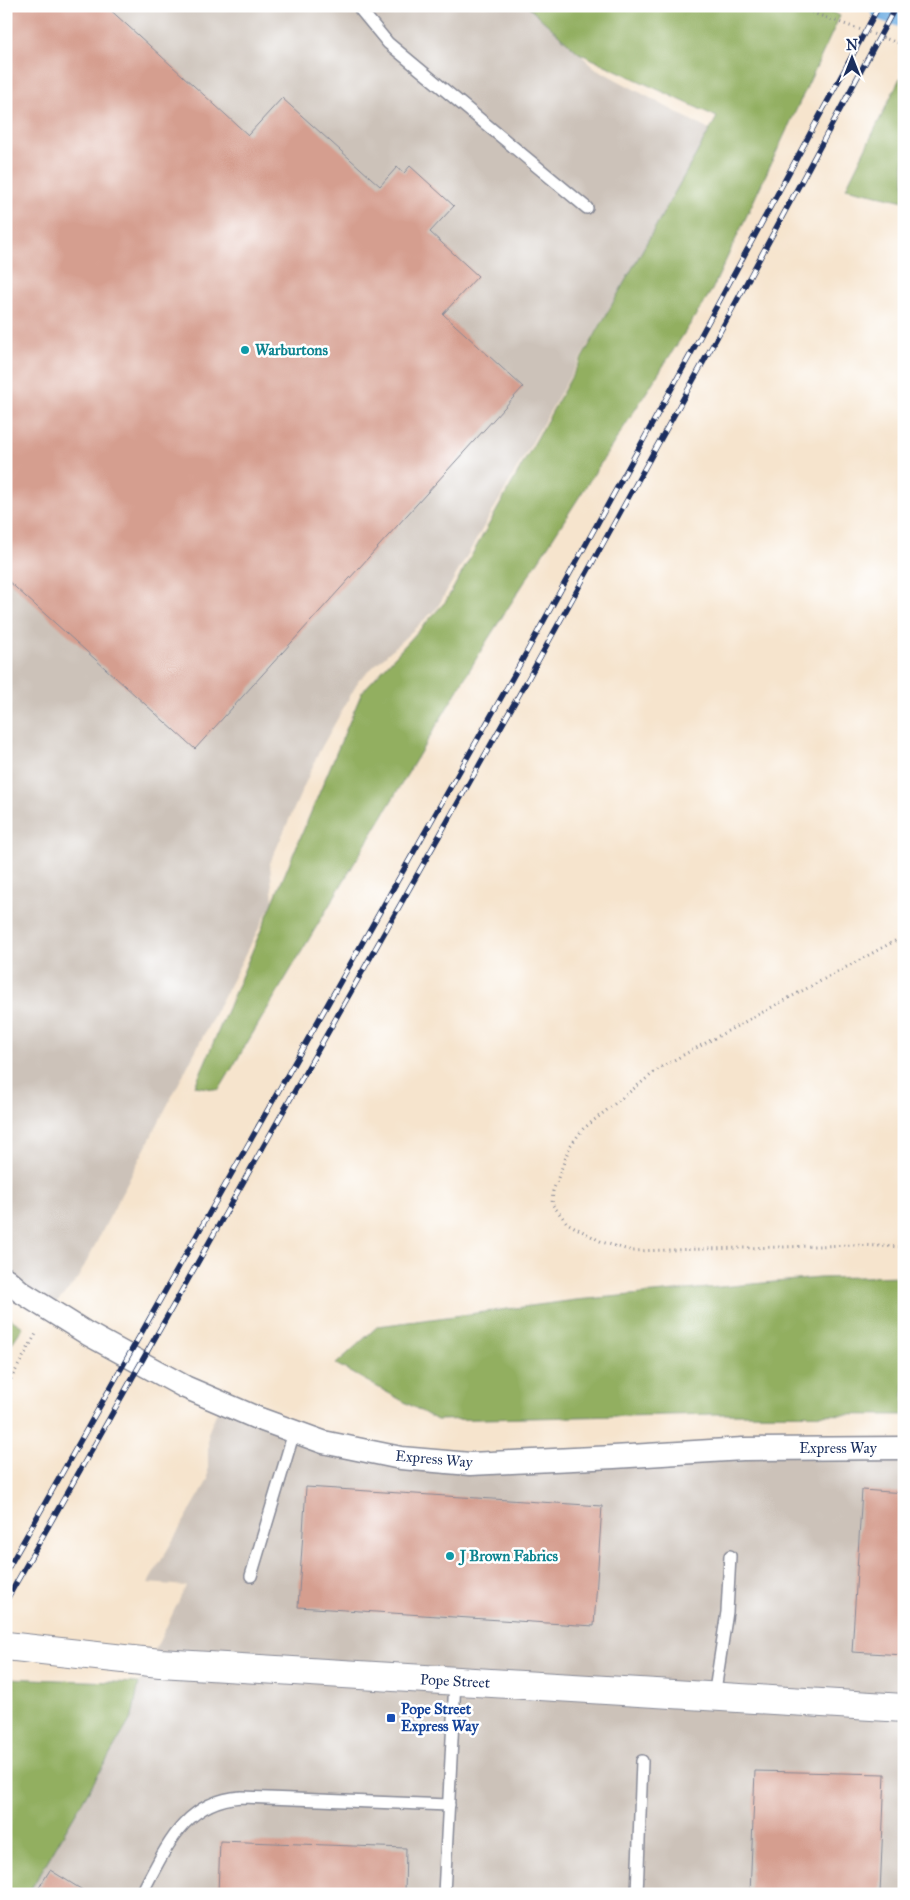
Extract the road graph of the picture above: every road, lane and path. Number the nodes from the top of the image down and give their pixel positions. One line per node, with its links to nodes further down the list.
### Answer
1 (360, 6): 4 (lane)
2 (793, 6): 3 (path)
3 (904, 45)
4 (587, 208)
5 (904, 936): 6 (path)
6 (904, 1247)
7 (6, 1279): 8 (street, Express Way)
8 (50, 1310): 9 (path); 10 (street, Express Way)
9 (6, 1388)
10 (294, 1432): 11 (street, Express Way); 13 (lane)
11 (904, 1448)
12 (730, 1556): 16 (lane)
13 (251, 1576)
14 (6, 1646): 15 (street, Pope Street)
15 (455, 1681): 16 (street, Pope Street); 19 (lane)
16 (714, 1697): 17 (street, Pope Street)
17 (904, 1708)
18 (642, 1761): 22 (lane)
19 (449, 1805): 20 (lane); 21 (lane)
20 (144, 1889)
21 (444, 1894)
22 (637, 1894)

